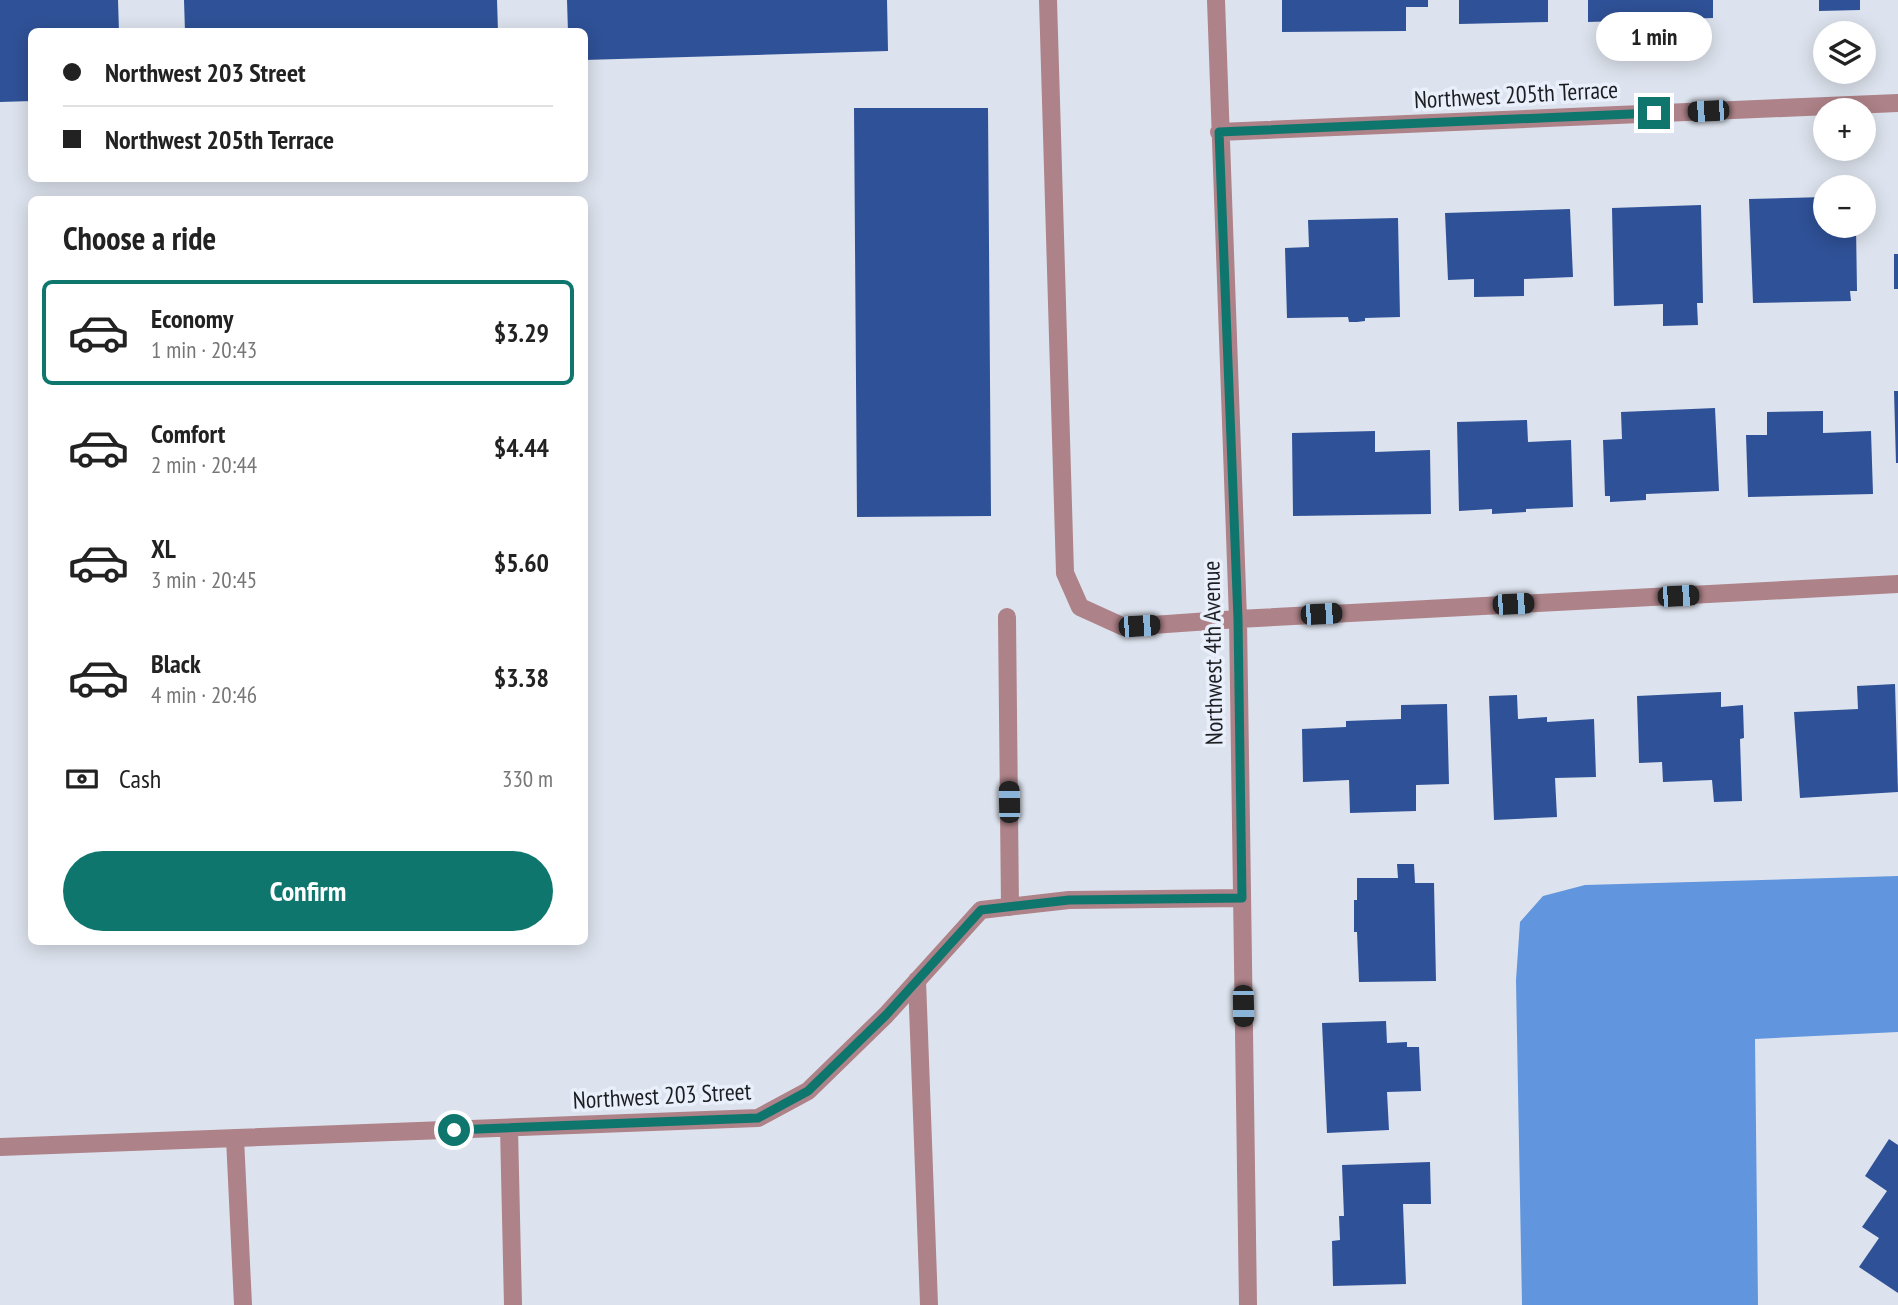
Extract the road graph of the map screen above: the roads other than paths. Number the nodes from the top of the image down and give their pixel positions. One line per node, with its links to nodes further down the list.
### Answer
1 (1048, 0): 7 (street)
2 (1216, 0): 4 (street, Northwest 4th Avenue)
3 (1898, 103): 4 (street, Northwest 205th Terrace)
4 (1219, 132): 7 (street, Northwest 4th Avenue)
5 (1898, 584): 7 (street)
6 (1007, 617): 9 (street)
7 (1238, 619): 8 (street, Northwest 4th Avenue)
8 (1242, 898): 9 (street, Northwest 203 Street); 17 (street, Northwest 4th Avenue)
9 (1010, 907): 10 (street, Northwest 203 Street)
10 (917, 980): 11 (street, Northwest 203 Street); 16 (street)
11 (509, 1128): 12 (street, Northwest 203 Street); 15 (street)
12 (235, 1138): 13 (street, Northwest 203 Street); 14 (street)
13 (0, 1147)
14 (243, 1305)
15 (513, 1305)
16 (929, 1305)
17 (1248, 1305)

